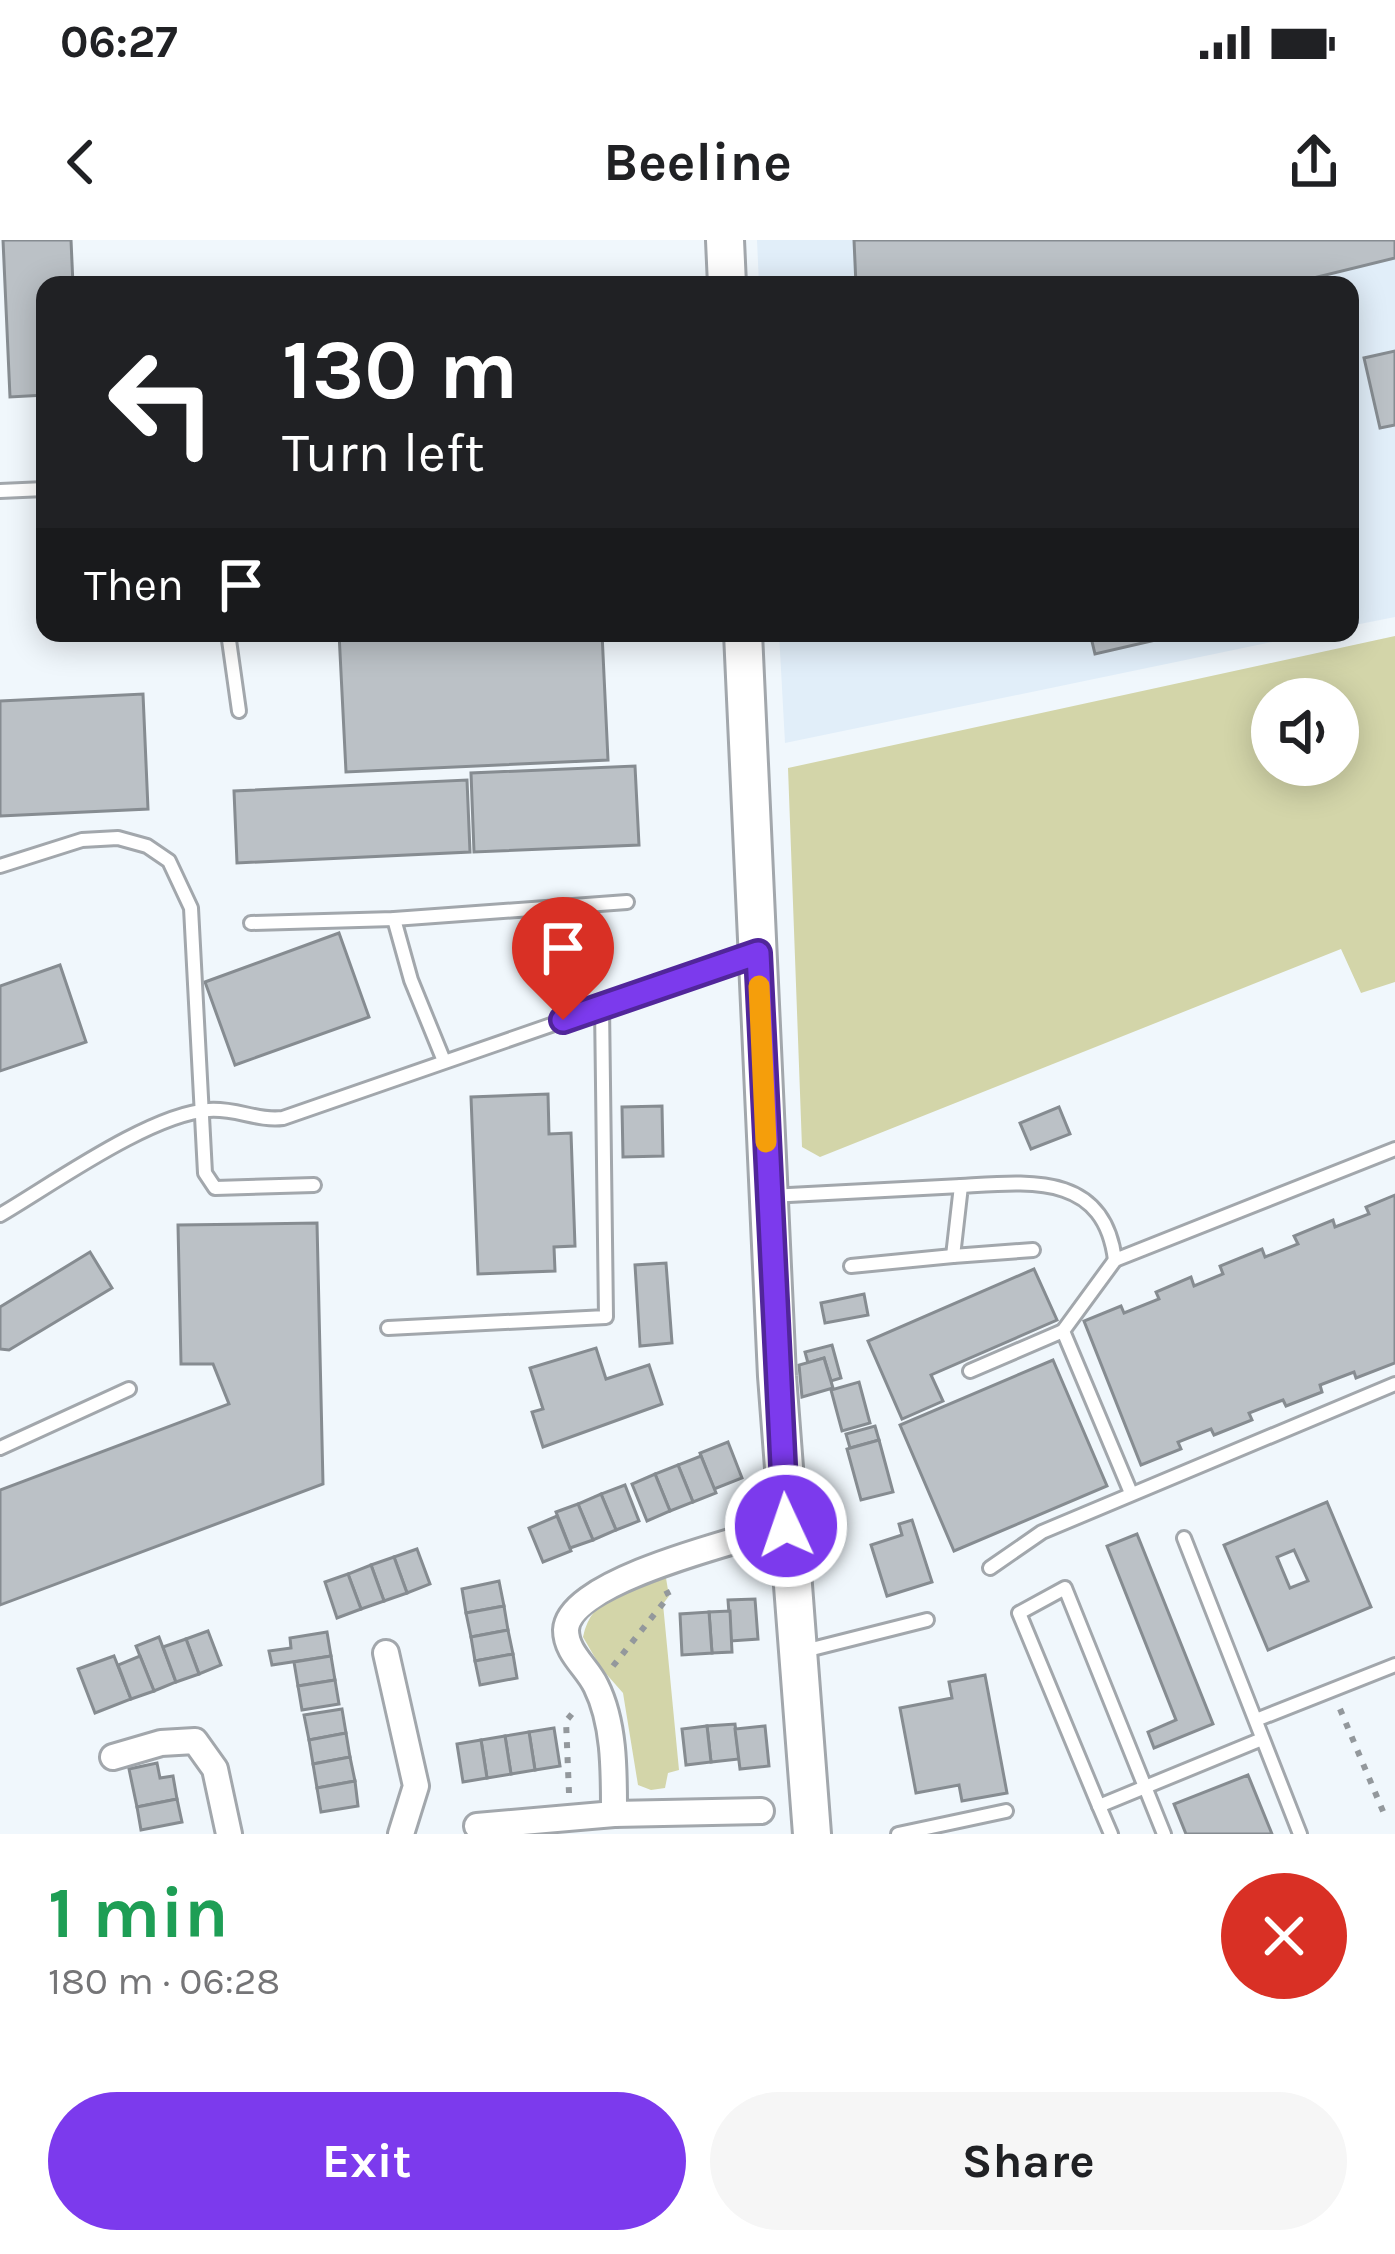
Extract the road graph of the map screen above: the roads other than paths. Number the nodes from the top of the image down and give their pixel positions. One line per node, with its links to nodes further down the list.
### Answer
1 (725, 240): 2 (street)
2 (727, 276)
3 (36, 489): 4 (lane)
4 (0, 491)
5 (229, 642): 7 (lane)
6 (743, 642): 12 (street)
7 (239, 711)
8 (0, 866): 15 (lane)
9 (627, 902): 10 (lane)
10 (394, 919): 11 (lane); 14 (lane)
11 (251, 923)
12 (758, 953): 13 (lane); 19 (street)
13 (602, 1006): 14 (lane); 25 (lane)
14 (444, 1061): 15 (lane)
15 (203, 1111): 17 (lane); 20 (lane)
16 (1395, 1149): 23 (lane)
17 (314, 1185)
18 (961, 1186): 19 (lane); 22 (lane); 23 (lane)
19 (769, 1196): 32 (street)
20 (0, 1215)
21 (1033, 1250): 22 (lane)
22 (953, 1256): 24 (lane)
23 (1115, 1260): 26 (lane)
24 (851, 1266)
25 (388, 1328)
26 (1063, 1331): 27 (lane); 31 (lane)
27 (970, 1371)
28 (1395, 1384): 31 (lane)
29 (129, 1389): 30 (lane)
30 (0, 1448)
31 (1131, 1493): 34 (lane)
32 (786, 1526): 37 (street); 46 (street)
33 (1184, 1538): 39 (lane)
34 (990, 1568)
35 (927, 1619): 37 (lane)
36 (386, 1653): 49 (street)
37 (796, 1653): 50 (street)
38 (1395, 1665): 39 (lane)
39 (1256, 1720): 40 (lane)
40 (1262, 1738): 42 (lane); 54 (lane)
41 (113, 1757): 48 (street)
42 (1145, 1787): 43 (lane); 43 (lane); 53 (lane)
43 (1099, 1806): 52 (lane)
44 (760, 1811): 46 (street)
45 (1006, 1811): 51 (lane)
46 (614, 1814): 47 (street)
47 (477, 1826)
48 (229, 1834)
49 (401, 1834)
50 (812, 1834)
51 (898, 1834)
52 (1111, 1834)
53 (1164, 1834)
54 (1300, 1834)

